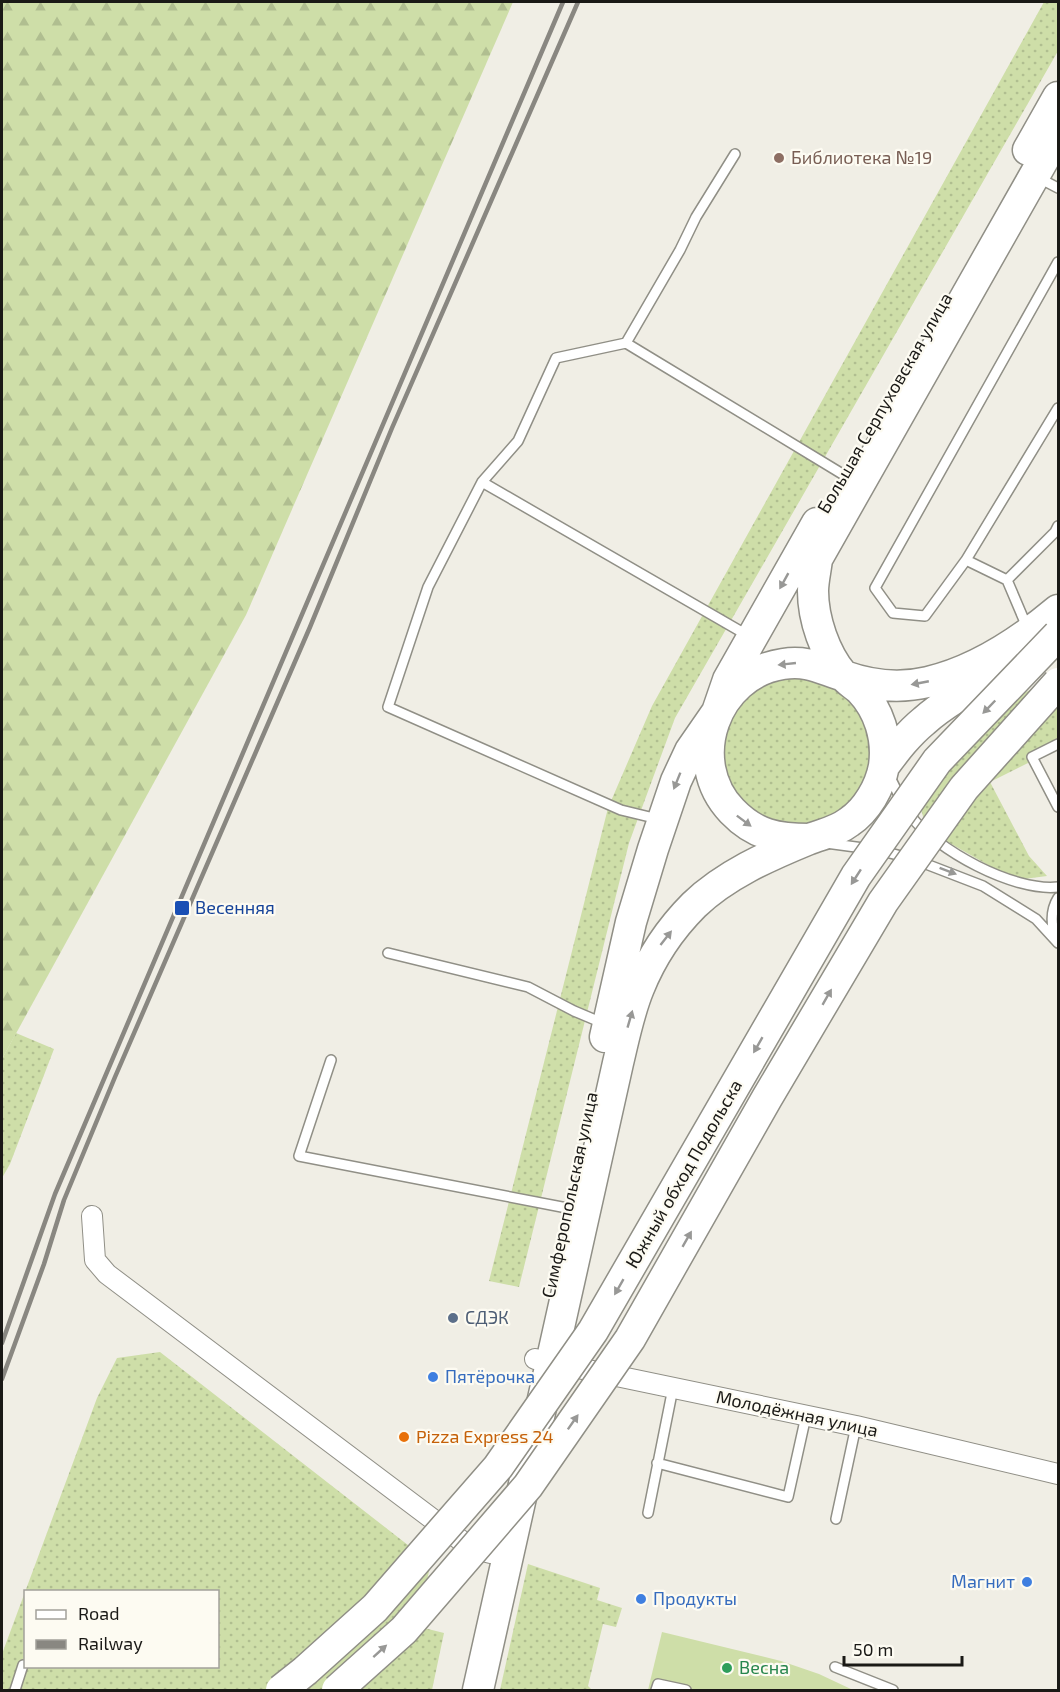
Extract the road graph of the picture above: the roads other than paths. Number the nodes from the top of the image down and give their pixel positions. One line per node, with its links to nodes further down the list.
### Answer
1 (1059, 97): 8 (main road, Большая Серпуховская улица)
2 (1059, 134): 4 (main road, Большая Серпуховская улица)
3 (735, 154): 6 (lane)
4 (1047, 182): 16 (main road, Большая Серпуховская улица)
5 (1059, 262): 11 (lane)
6 (626, 343): 8 (lane); 9 (lane)
7 (1059, 408): 11 (lane)
8 (843, 475): 15 (main road, Большая Серпуховская улица, one-way to 15)
9 (482, 483): 15 (lane); 22 (lane)
10 (1057, 529): 12 (lane)
11 (966, 560): 12 (lane)
12 (1006, 580): 14 (lane)
13 (1059, 610): 14 (main road)
14 (1049, 636): 16 (main road, one-way to 16); 20 (main road); 44 (main road, Южный обход Подольска, one-way to 44, bridge)
15 (752, 638): 18 (main road, Большая Серпуховская улица)
16 (843, 676): 18 (main road, one-way to 18); 20 (main road)
17 (1059, 684): 45 (main road, Южный обход Подольска, one-way to 17, bridge)
18 (717, 712): 22 (main road, Симферопольская улица, one-way to 22); 23 (main road, one-way to 23)
19 (1059, 744): 21 (lane)
20 (884, 766): 23 (main road); 24 (lane)
21 (1059, 807)
22 (663, 820): 28 (main road, Симферопольская улица)
23 (810, 838): 26 (lane, one-way to 26); 32 (main road, Симферопольская улица, one-way to 23)
24 (1059, 887)
25 (1059, 898): 26 (lane)
26 (1058, 943)
27 (388, 953): 28 (lane)
28 (608, 1024): 30 (main road, Симферопольская улица)
29 (331, 1060): 30 (lane)
30 (567, 1208): 32 (main road, Симферопольская улица)
31 (92, 1216): 40 (street)
32 (543, 1361): 33 (street, Молодёжная улица); 40 (main road, Симферопольская улица); 47 (main road, Симферопольская улица)
33 (673, 1388): 34 (street, Молодёжная улица); 36 (lane)
34 (806, 1416): 35 (street, Молодёжная улица); 36 (lane)
35 (856, 1426): 37 (street, Молодёжная улица); 39 (lane)
36 (657, 1463): 38 (lane)
37 (1059, 1474)
38 (648, 1513)
39 (836, 1520)
40 (490, 1553): 46 (main road, Симферопольская улица)
41 (23, 1665): 43 (lane)
42 (835, 1667): 50 (lane)
43 (15, 1690)
44 (281, 1690)
45 (337, 1690)
46 (460, 1690)
47 (478, 1690)
48 (656, 1690): 49 (lane)
49 (686, 1690)
50 (893, 1690)

